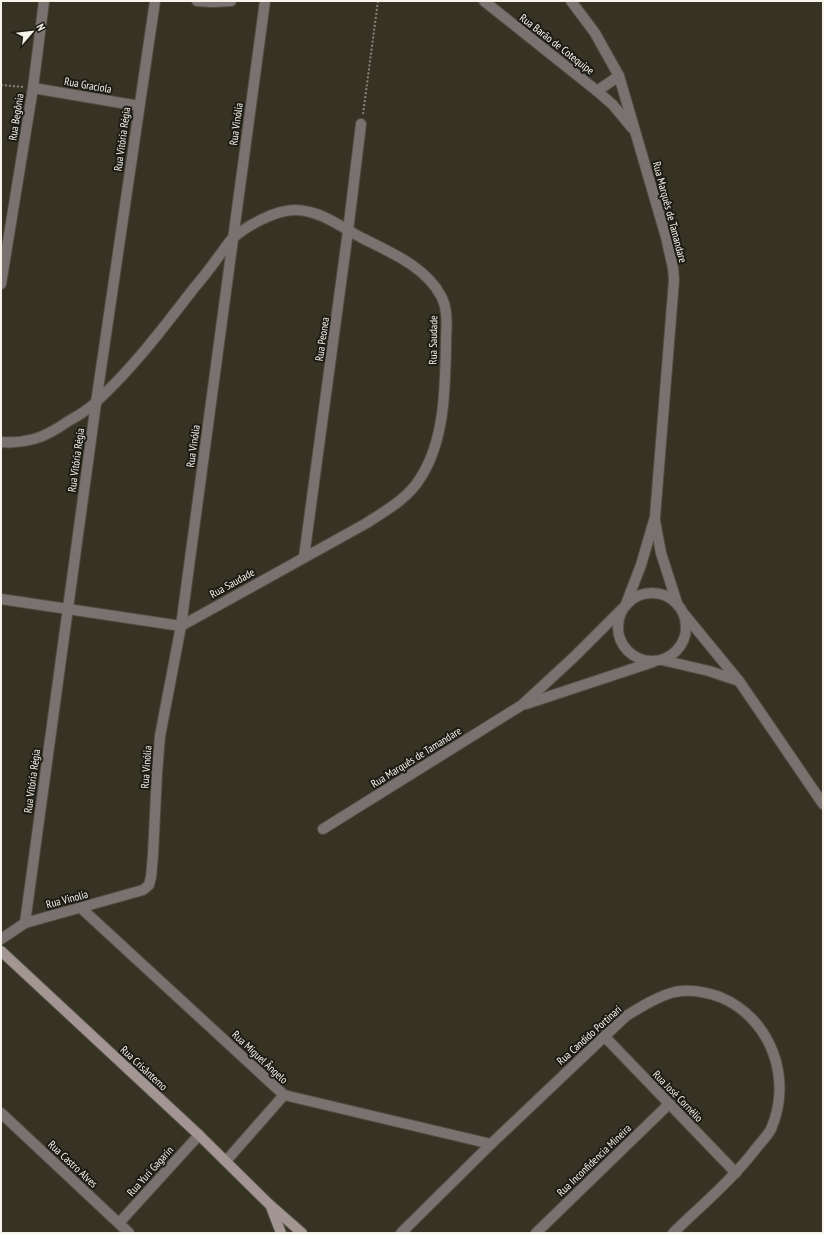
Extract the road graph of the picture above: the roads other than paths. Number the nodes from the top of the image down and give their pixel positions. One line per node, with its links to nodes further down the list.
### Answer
1 (44, 1): 9 (street, Rua Begônia)
2 (154, 1): 11 (street, Rua Vitória Régia)
3 (197, 1): 4 (street)
4 (231, 1)
5 (265, 1): 15 (street, Rua Vinólia)
6 (484, 1): 10 (street, Rua Barão de Cotequipe)
7 (571, 1): 8 (street, Rua Marquês de Tamandare)
8 (619, 76): 10 (street, Rua Barão de Cotequipe); 13 (street, Rua Marquês de Tamandare)
9 (33, 88): 11 (street, Rua Graciola); 16 (street, Rua Begônia)
10 (598, 91): 13 (street, Rua Barão de Cotequipe)
11 (138, 106): 17 (street, Rua Vitória Régia)
12 (361, 124): 14 (street, Rua Peonea)
13 (635, 132): 19 (street, Rua Marquês de Tamandare)
14 (348, 231): 15 (street, Rua Saudade); 20 (street, Rua Peonea); 20 (street, Rua Saudade)
15 (232, 239): 17 (street, Rua Saudade); 26 (street, Rua Vinólia)
16 (1, 284)
17 (96, 403): 18 (street, Rua Saudade); 24 (street, Rua Vitória Régia)
18 (1, 442)
19 (655, 517): 22 (street, Rua Marquês de Tamandare); 23 (street, Rua Marquês de Tamandare)
20 (304, 557): 26 (street, Rua Saudade)
21 (1, 599): 24 (street)
22 (677, 603): 23 (street); 25 (street)
23 (625, 606): 27 (street); 29 (street, Rua Marquês de Tamandare)
24 (67, 610): 26 (street); 34 (street, Rua Vitória Régia)
25 (684, 614): 27 (street); 28 (street)
26 (181, 626): 32 (street, Rua Vinólia)
27 (659, 660): 28 (street); 29 (street, Rua Marquês de Tamandare)
28 (739, 681): 30 (street)
29 (522, 705): 31 (street, Rua Marquês de Tamandare)
30 (823, 804)
31 (322, 829)
32 (143, 890): 33 (street, Rua Vinolia)
33 (81, 908): 34 (street, Rua Vinolia); 38 (street, Rua Miguel Ângelo)
34 (25, 923): 35 (street, Rua Vinolia)
35 (1, 939)
36 (1, 951): 41 (main road, Rua Crisântemo)
37 (604, 1036): 39 (street, Rua José Cornélio); 42 (street, Rua Candido Portinari); 44 (street, Rua Candido Portinari)
38 (284, 1095): 42 (street, Rua Miguel Ângelo); 43 (street)
39 (669, 1104): 44 (street, Rua José Cornélio); 51 (street, Rua Inconfidencia Mineira)
40 (1, 1113): 46 (street, Rua Castro Alves)
41 (199, 1135): 43 (main road, Rua Crisântemo); 46 (street, Rua Yuri Gagarin)
42 (491, 1144): 50 (street, Rua Candido Portinari)
43 (226, 1161): 45 (main road, Rua Crisântemo)
44 (736, 1173): 52 (street, Rua Candido Portinari)
45 (269, 1204): 48 (main road, Rua Crisântemo); 49 (main road, Rua Crisântemo)
46 (119, 1223): 47 (street, Rua Castro Alves)
47 (129, 1233)
48 (281, 1233)
49 (302, 1233)
50 (401, 1233)
51 (536, 1233)
52 (674, 1233)

